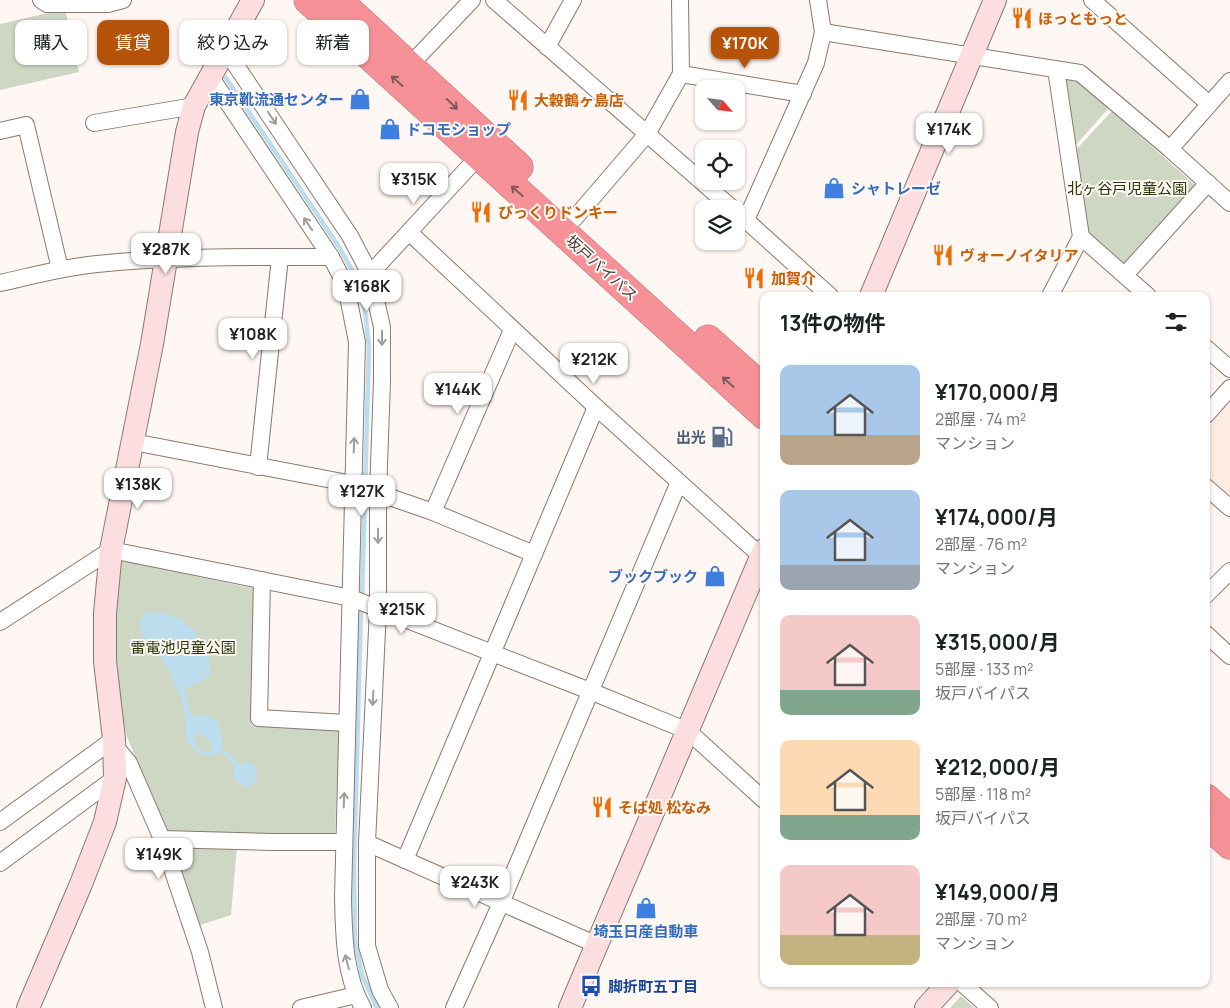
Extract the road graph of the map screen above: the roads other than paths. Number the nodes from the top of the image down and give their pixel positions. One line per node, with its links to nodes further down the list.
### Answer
1 (41, 0): 2 (street)
2 (123, 0)
3 (253, 0): 13 (street)
4 (308, 0): 31 (highway, 坂戸バイパス, one-way to 4)
5 (338, 0): 19 (highway, 坂戸バイパス)
6 (472, 0): 19 (street)
7 (494, 0): 15 (street)
8 (573, 0): 15 (street)
9 (680, 0): 21 (street)
10 (818, 0): 14 (street)
11 (995, 0): 16 (street)
12 (1092, 0): 25 (street)
13 (242, 20)
14 (823, 32): 16 (street); 24 (street)
15 (547, 47): 29 (street)
16 (971, 55): 20 (street); 48 (street)
17 (216, 65): 22 (street)
18 (236, 65): 44 (street, one-way to 44)
19 (410, 65): 36 (highway, 坂戸バイパス, one-way to 36)
20 (1056, 69): 30 (street); 39 (street)
21 (681, 74): 24 (street); 29 (street)
22 (210, 76): 26 (street); 41 (street, one-way to 22)
23 (1230, 82): 25 (street)
24 (803, 94): 35 (street)
25 (1209, 104): 30 (street)
26 (194, 106): 27 (street); 42 (street)
27 (94, 123)
28 (0, 131): 43 (street)
29 (647, 134): 33 (street); 36 (street)
30 (1170, 149): 32 (street)
31 (479, 156): 38 (street); 58 (highway, 坂戸バイパス, one-way to 31)
32 (1208, 183): 34 (street); 45 (street)
33 (723, 200)
34 (1230, 203)
35 (745, 208)
36 (574, 218): 54 (highway, 坂戸バイパス)
37 (745, 220): 47 (street)
38 (410, 233): 44 (street); 51 (street)
39 (1081, 237): 45 (street); 49 (street)
40 (280, 257): 41 (street); 42 (street); 60 (street)
41 (330, 257): 62 (street, one-way to 41)
42 (166, 259): 43 (street); 59 (street)
43 (60, 270): 46 (street)
44 (370, 274): 63 (street, one-way to 63)
45 (1125, 275): 50 (street)
46 (0, 283)
47 (826, 292)
48 (873, 292)
49 (1052, 292)
50 (1144, 292)
51 (512, 330): 56 (street); 66 (street)
52 (1210, 352): 53 (street)
53 (1230, 369)
54 (760, 385)
55 (1230, 388): 57 (street)
56 (596, 407): 61 (street); 69 (street)
57 (1210, 410)
58 (760, 411)
59 (133, 442): 60 (street); 67 (street)
60 (258, 467): 62 (street)
61 (679, 482): 68 (street); 80 (street)
62 (353, 484): 74 (street)
63 (378, 493): 66 (street); 75 (street, one-way to 75)
64 (1210, 493): 65 (street)
65 (1230, 508)
66 (433, 512): 69 (street)
67 (111, 550): 72 (street); 76 (street); 83 (street)
68 (760, 551)
69 (534, 554): 78 (street)
70 (760, 558): 82 (street)
71 (1230, 571): 73 (street)
72 (262, 580): 74 (street); 81 (street)
73 (1210, 591)
74 (351, 598): 75 (street); 81 (street)
75 (378, 609): 78 (street); 92 (street, one-way to 92)
76 (0, 622)
77 (1210, 638): 79 (street)
78 (491, 653): 80 (street); 94 (street)
79 (1230, 656)
80 (590, 691): 82 (street); 96 (street)
81 (347, 723): 91 (street, one-way to 81)
82 (688, 731): 85 (street); 97 (street)
83 (115, 742): 84 (street); 88 (street); 90 (street)
84 (114, 778): 95 (street); 101 (street)
85 (760, 796)
86 (1210, 802): 87 (highway)
87 (1230, 819)
88 (0, 822)
89 (1210, 827): 93 (highway)
90 (162, 839): 91 (street); 102 (street)
91 (343, 842): 100 (street, one-way to 91)
92 (367, 843): 94 (street); 104 (street)
93 (1230, 845)
94 (405, 860): 96 (street)
95 (0, 863)
96 (501, 903): 97 (street); 105 (street)
97 (597, 946): 106 (street)
98 (945, 987): 107 (street)
99 (966, 987): 108 (street)
100 (360, 1002): 103 (street)
101 (28, 1008)
102 (214, 1008)
103 (301, 1008)
104 (390, 1008)
105 (454, 1008)
106 (570, 1008)
107 (926, 1008)
108 (990, 1008)

